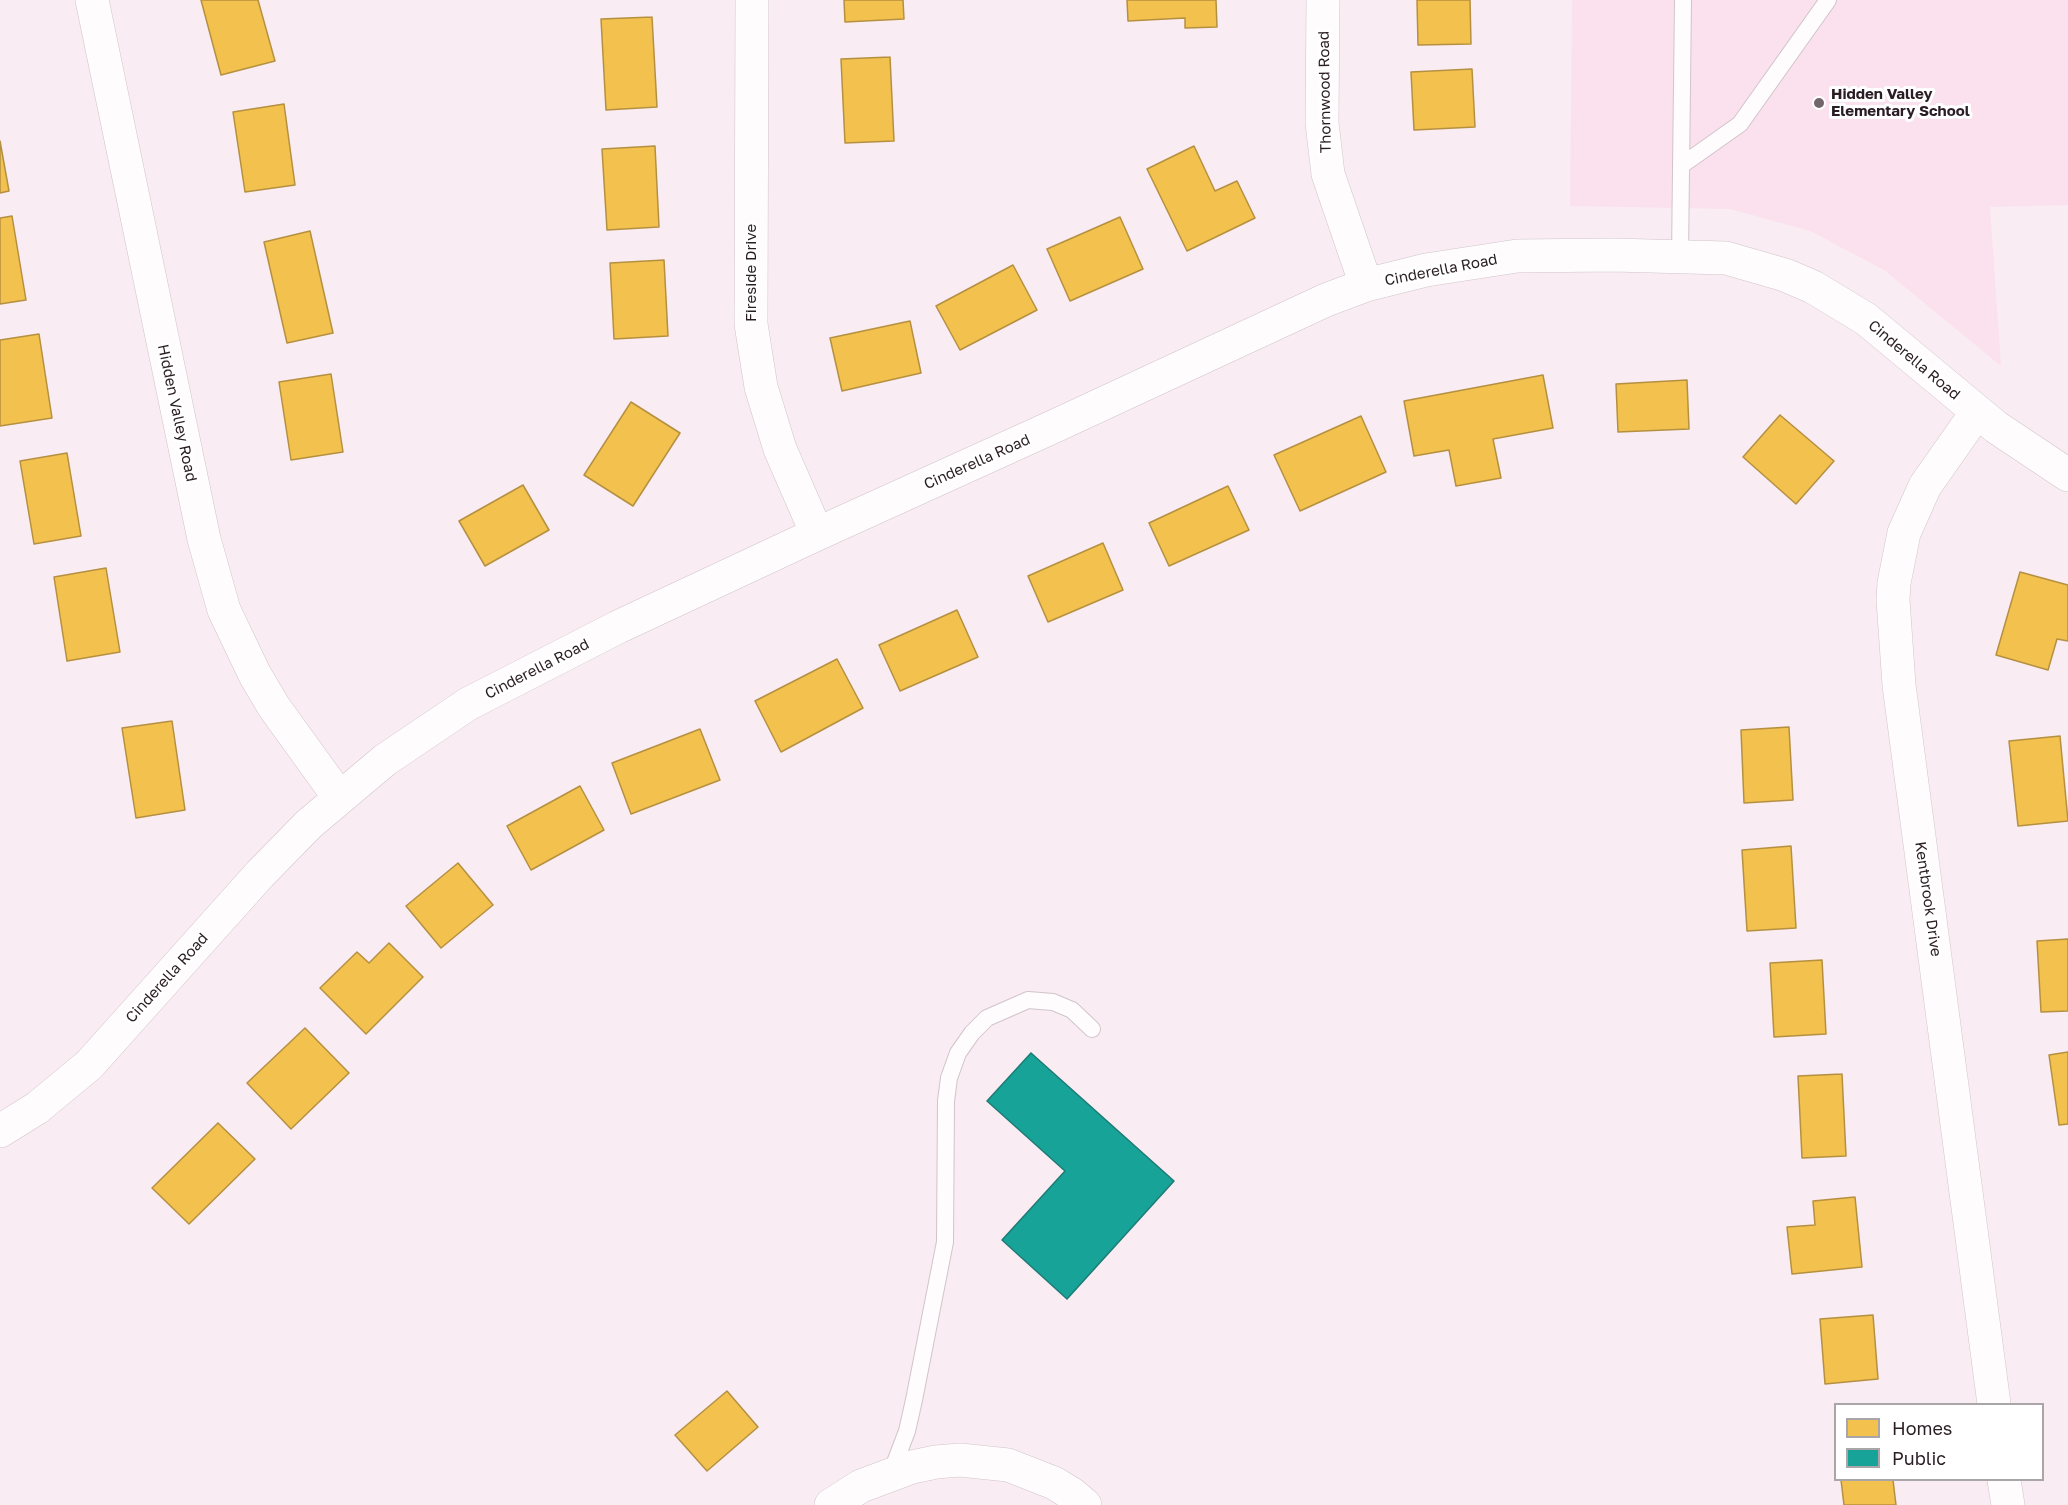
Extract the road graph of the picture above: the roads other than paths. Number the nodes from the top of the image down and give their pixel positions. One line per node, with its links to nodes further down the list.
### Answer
1 (92, 0): 12 (street, Hidden Valley Road)
2 (752, 0): 11 (street, Fireside Drive)
3 (1323, 0): 8 (street, Thornwood Road)
4 (1683, 0): 6 (lane)
5 (1828, 0): 6 (lane)
6 (1682, 165): 7 (lane)
7 (1680, 257): 8 (street, Cinderella Road); 9 (street, Cinderella Road)
8 (1366, 285): 11 (street, Cinderella Road)
9 (1977, 412): 10 (street, Cinderella Road); 15 (street, Kentbrook Drive)
10 (2068, 475)
11 (817, 534): 12 (street, Cinderella Road)
12 (339, 797): 14 (street, Cinderella Road)
13 (1092, 1029): 16 (lane)
14 (0, 1131)
15 (1995, 1403)
16 (891, 1475): 18 (street); 19 (street)
17 (2004, 1481): 20 (street)
18 (831, 1505)
19 (1085, 1505)
20 (2008, 1505)

